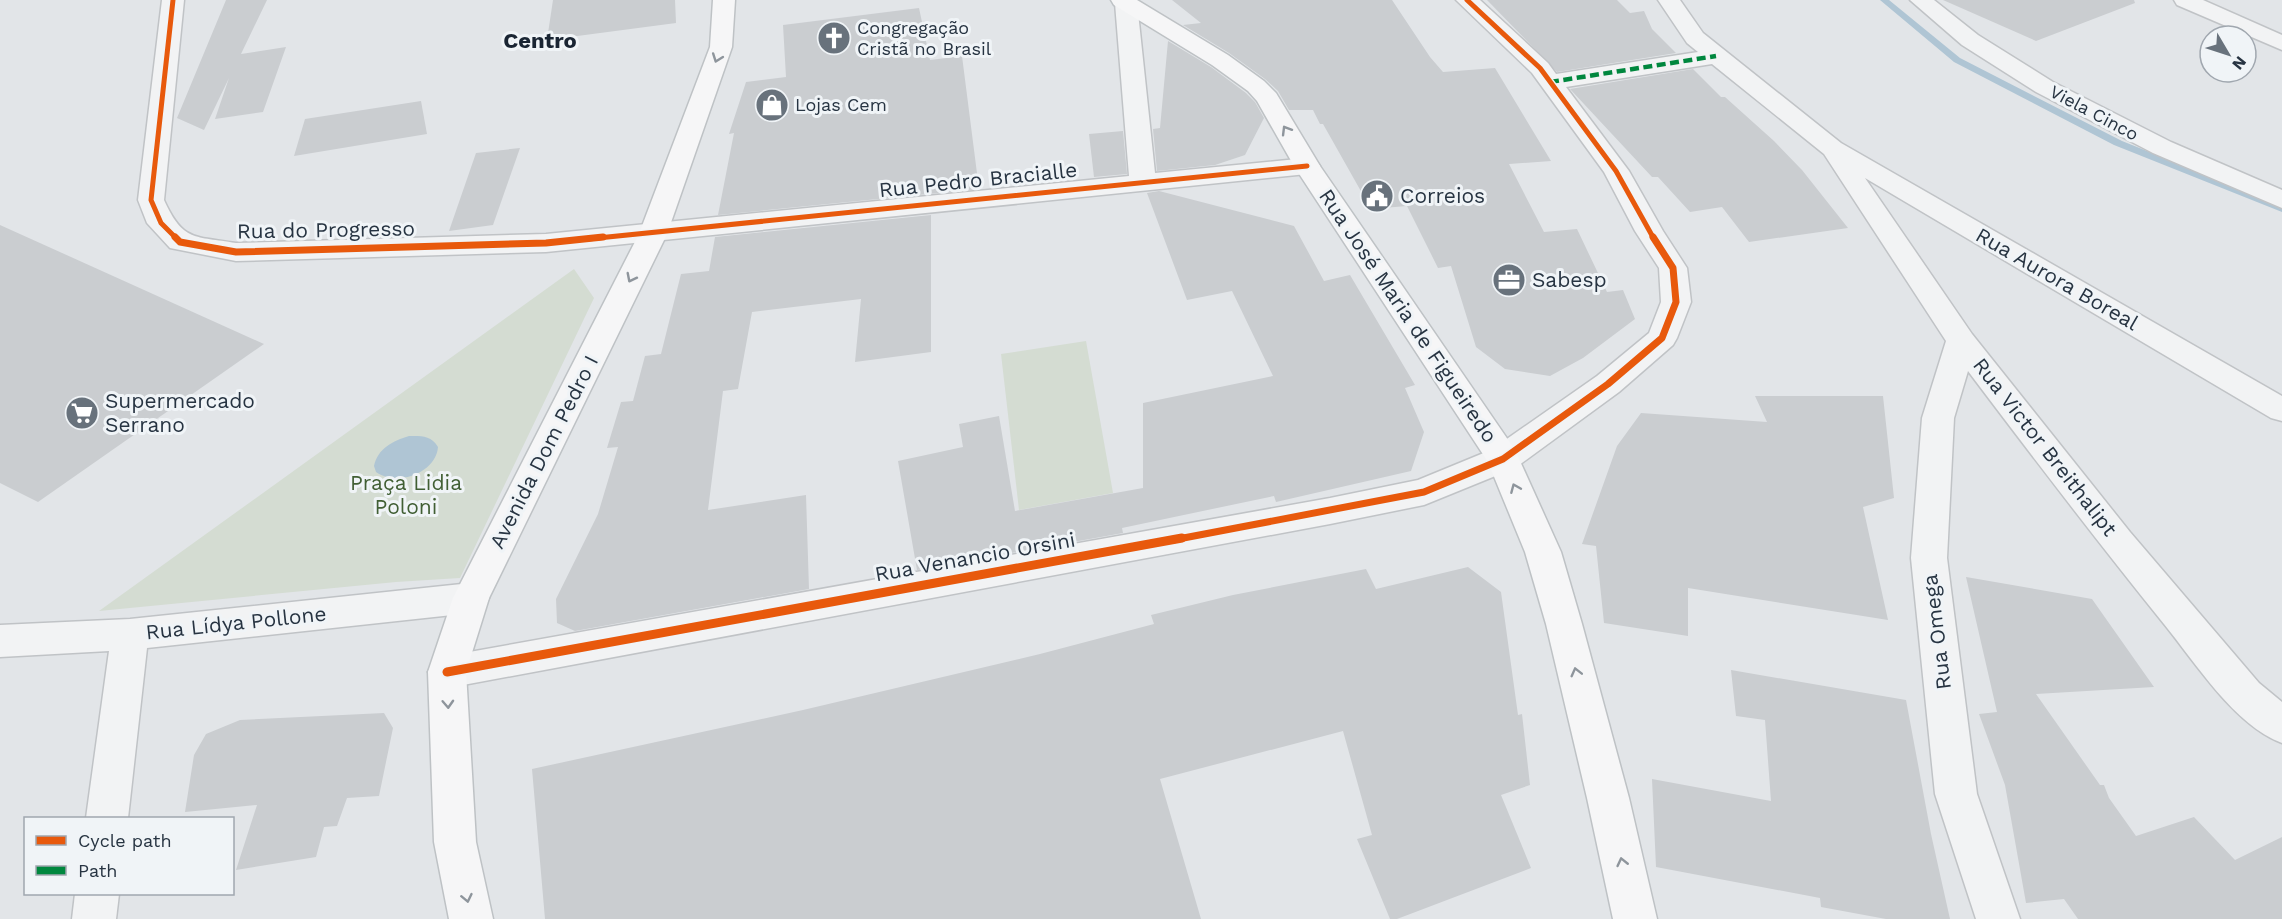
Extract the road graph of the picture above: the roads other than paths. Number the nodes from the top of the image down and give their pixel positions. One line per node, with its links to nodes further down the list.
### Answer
1 (173, 0): 15 (street, Rua do Progresso)
2 (724, 0): 15 (main road, Avenida Dom Pedro I, one-way to 15)
3 (1467, 0): 10 (street, Rua Venancio Orsini)
4 (1669, 0): 9 (street)
5 (1921, 0): 14 (street, Viela Cinco)
6 (2185, 0): 8 (street)
7 (1124, 1): 12 (main road, Rua José Maria de Figueiredo, one-way to 7); 13 (street)
8 (2282, 43)
9 (1716, 56): 10 (street); 11 (street)
10 (1550, 82): 18 (street, Rua Venancio Orsini)
11 (1832, 148): 16 (street, Rua Victor Breithalipt); 17 (street, Rua Aurora Boreal)
12 (1307, 166): 13 (street, Rua Pedro Bracialle); 18 (main road, Rua José Maria de Figueiredo)
13 (1143, 181): 15 (street, Rua Pedro Bracialle)
14 (2282, 200)
15 (653, 234): 19 (main road, Avenida Dom Pedro I, one-way to 19)
16 (1961, 341): 23 (street, Rua Victor Breithalipt); 29 (street, Rua Omega)
17 (2282, 410)
18 (1503, 459): 22 (street, Rua Venancio Orsini); 28 (main road, Rua José Maria de Figueiredo, one-way to 18)
19 (471, 598): 20 (street, Rua Lídya Pollone); 22 (main road, Avenida Dom Pedro I)
20 (130, 634): 21 (street, Rua Lídya Pollone); 24 (street)
21 (0, 641)
22 (447, 672): 27 (main road, Avenida Dom Pedro I, one-way to 27)
23 (2282, 726)
24 (106, 817)
25 (97, 895): 26 (street)
26 (93, 919)
27 (471, 919)
28 (1635, 919)
29 (1998, 919)

